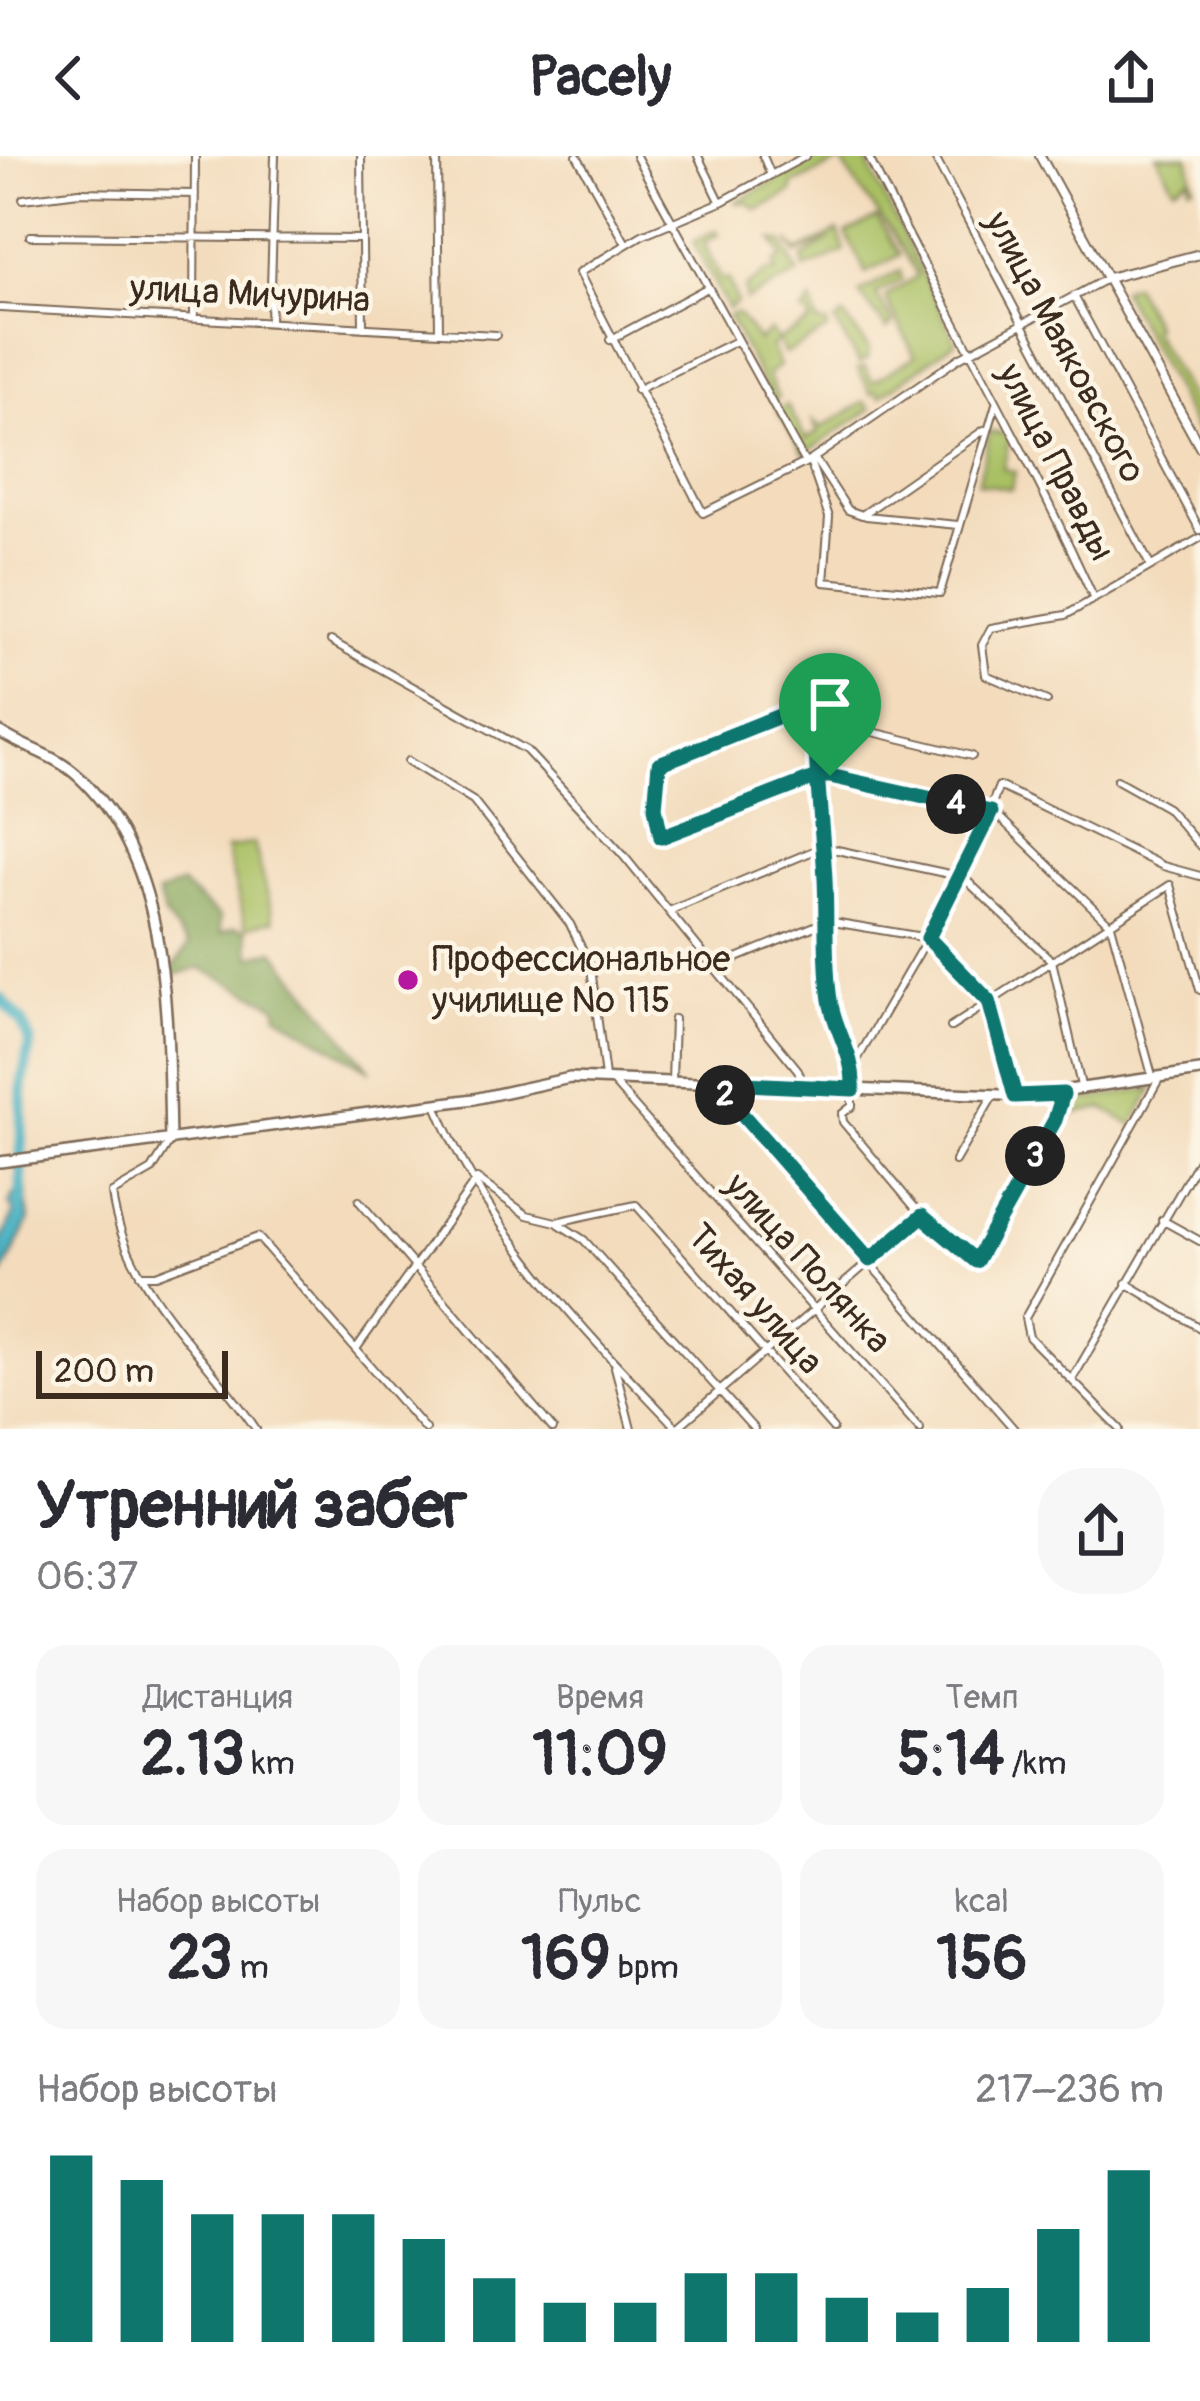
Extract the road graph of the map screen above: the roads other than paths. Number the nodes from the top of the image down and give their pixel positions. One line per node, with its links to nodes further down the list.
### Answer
1 (195, 156): 14 (street)
2 (274, 156): 19 (street)
3 (361, 156): 20 (street)
4 (437, 156): 32 (street)
5 (577, 156): 22 (street)
6 (636, 156): 17 (street)
7 (698, 156): 16 (street)
8 (763, 156): 13 (street)
9 (806, 156): 13 (street)
10 (868, 156): 36 (street, улица Правды)
11 (934, 156): 30 (street, улица Маяковского)
12 (1040, 156): 24 (street)
13 (771, 175): 16 (street)
14 (195, 194): 15 (street); 21 (street)
15 (23, 199)
16 (721, 202): 17 (street)
17 (672, 222): 22 (street); 25 (street)
18 (31, 236): 21 (street)
19 (270, 239): 20 (street); 21 (street); 29 (street)
20 (362, 239): 31 (street)
21 (194, 240): 28 (street)
22 (626, 243): 34 (street)
23 (1200, 254): 24 (street)
24 (1108, 278): 26 (street); 40 (street)
25 (708, 287): 34 (street); 35 (street)
26 (1074, 296): 30 (street); 44 (street)
27 (0, 308): 28 (street, улица Мичурина)
28 (194, 316): 29 (street, улица Мичурина)
29 (270, 321): 31 (street, улица Мичурина)
30 (1021, 323): 36 (street); 45 (street, улица Маяковского)
31 (363, 328): 32 (street, улица Мичурина)
32 (439, 332): 33 (street, улица Мичурина)
33 (496, 335)
34 (610, 340): 37 (street)
35 (736, 341): 37 (street); 41 (street)
36 (968, 352): 38 (street, улица Правды); 41 (street)
37 (636, 390): 41 (street)
38 (996, 404): 39 (street); 46 (street, улица Правды)
39 (987, 428): 42 (street); 43 (street)
40 (1200, 447)
41 (809, 460): 42 (street); 43 (street)
42 (862, 515): 43 (street)
43 (958, 525)
44 (1200, 534): 45 (street)
45 (1149, 563): 46 (street)
46 (1093, 597): 48 (street)
47 (332, 641): 60 (street)
48 (1047, 701)
49 (816, 725): 51 (street); 53 (street); 53 (street)
50 (0, 732): 83 (main road)
51 (972, 756)
52 (408, 761): 72 (street)
53 (819, 776): 55 (street); 57 (street)
54 (1117, 780): 56 (street)
55 (991, 812): 58 (street); 59 (street); 62 (street)
56 (1200, 846)
57 (823, 847): 59 (street); 60 (street); 61 (street)
58 (1200, 876)
59 (963, 877): 63 (street); 64 (street)
60 (669, 911): 65 (street)
61 (827, 921): 63 (street); 65 (street); 70 (street)
62 (1110, 923): 64 (street); 66 (street); 73 (street)
63 (928, 938): 67 (street); 70 (street)
64 (1052, 961): 67 (street); 78 (street)
65 (713, 968): 76 (street)
66 (1200, 990)
67 (989, 1001): 69 (street); 81 (street)
68 (674, 1018): 74 (street)
69 (951, 1027)
70 (853, 1067): 77 (street)
71 (1200, 1071): 73 (main road)
72 (608, 1077): 74 (main road); 82 (main road); 98 (street, улица Полянка)
73 (1156, 1078): 78 (main road); 103 (street)
74 (672, 1081): 75 (main road)
75 (724, 1083): 76 (main road); 94 (street)
76 (804, 1088): 77 (main road)
77 (853, 1089): 80 (main road); 90 (street)
78 (1082, 1090): 79 (main road)
79 (1063, 1094): 81 (main road); 90 (street)
80 (993, 1096): 81 (main road); 85 (street)
81 (1015, 1096)
82 (436, 1105): 83 (main road); 88 (street)
83 (170, 1141): 86 (main road); 96 (street)
84 (1200, 1158): 87 (street)
85 (955, 1161)
86 (0, 1162)
87 (1197, 1169): 91 (street)
88 (477, 1179): 92 (street); 95 (street); 102 (street)
89 (359, 1201): 95 (street)
90 (922, 1216): 94 (street)
91 (1162, 1220): 93 (street); 97 (street)
92 (556, 1222): 101 (street, Тихая улица); 104 (street)
93 (1200, 1241)
94 (870, 1260): 98 (street); 113 (street)
95 (415, 1265): 100 (street); 108 (street)
96 (140, 1276): 100 (street); 106 (street)
97 (1126, 1283): 99 (street); 103 (street)
98 (813, 1311): 101 (street); 112 (street, улица Полянка)
99 (1200, 1328)
100 (356, 1349): 107 (street)
101 (765, 1352): 104 (street); 111 (street, Тихая улица)
102 (614, 1364): 105 (street); 109 (street)
103 (1072, 1379): 114 (street)
104 (720, 1390): 105 (street); 110 (street)
105 (678, 1428)
106 (256, 1429)
107 (425, 1429)
108 (553, 1429)
109 (631, 1429)
110 (754, 1429)
111 (833, 1429)
112 (920, 1429)
113 (1014, 1429)
114 (1120, 1429)

